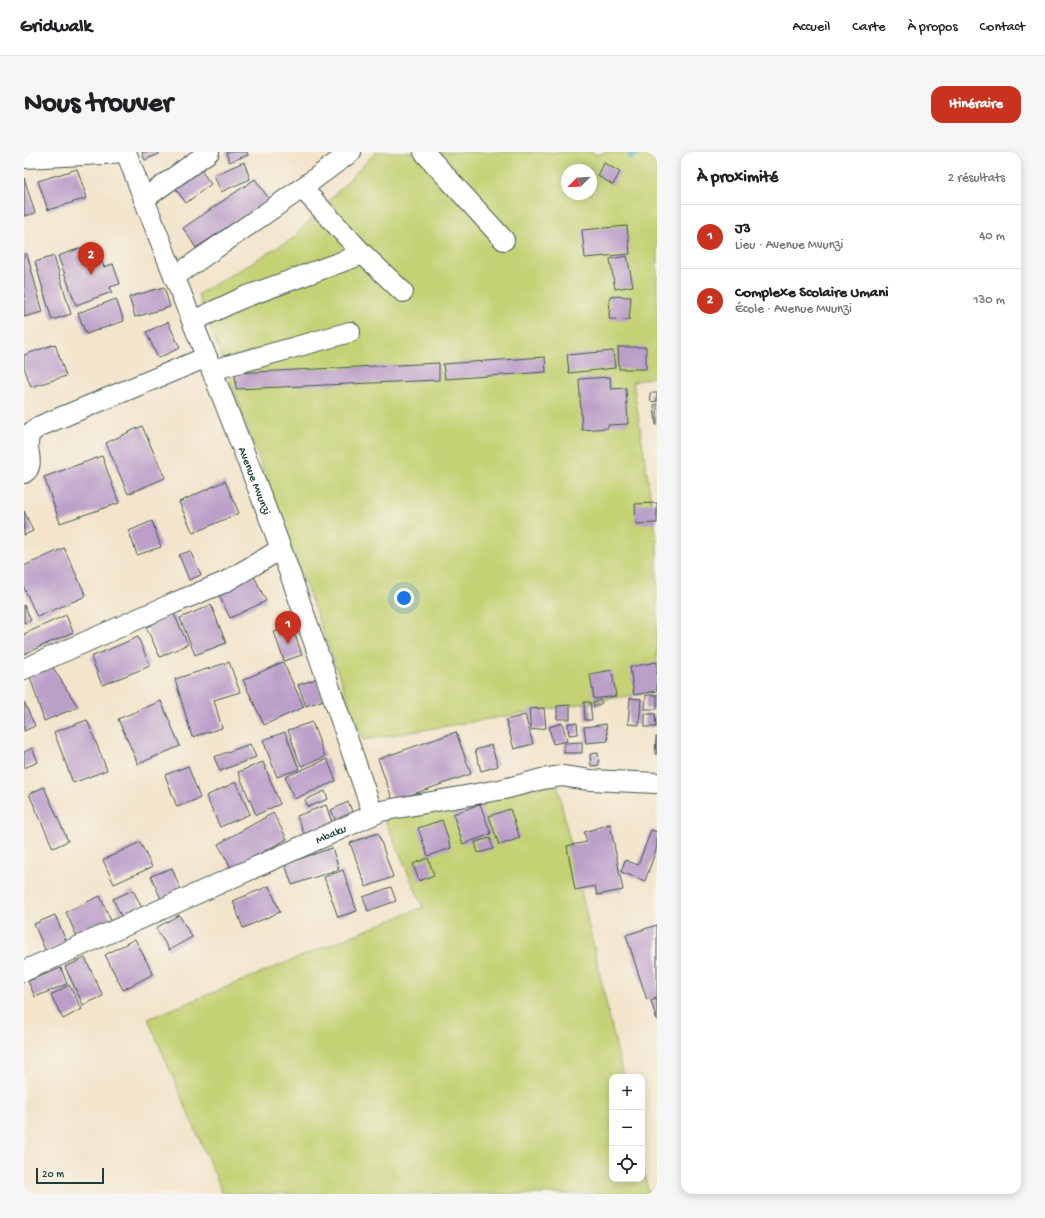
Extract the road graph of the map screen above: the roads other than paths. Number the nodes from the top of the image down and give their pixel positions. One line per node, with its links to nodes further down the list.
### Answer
1 (120, 152): 6 (street)
2 (126, 152): 8 (street, Avenue Mvunzi)
3 (209, 152): 8 (street)
4 (351, 152): 7 (street)
5 (424, 152): 9 (street)
6 (24, 158)
7 (302, 188): 10 (street); 11 (street)
8 (144, 199): 11 (street, Avenue Mvunzi)
9 (504, 240)
10 (363, 254): 12 (street); 13 (street)
11 (174, 276): 13 (street, Avenue Mvunzi)
12 (403, 292)
13 (193, 321): 15 (street, Avenue Mvunzi)
14 (350, 332): 15 (street)
15 (209, 363): 16 (street); 17 (street, Avenue Mvunzi)
16 (24, 473)
17 (281, 549): 18 (street); 20 (street, Avenue Mvunzi)
18 (24, 669)
19 (657, 783): 20 (street, Mbaku)
20 (373, 814): 21 (street, Mbaku)
21 (24, 971)

